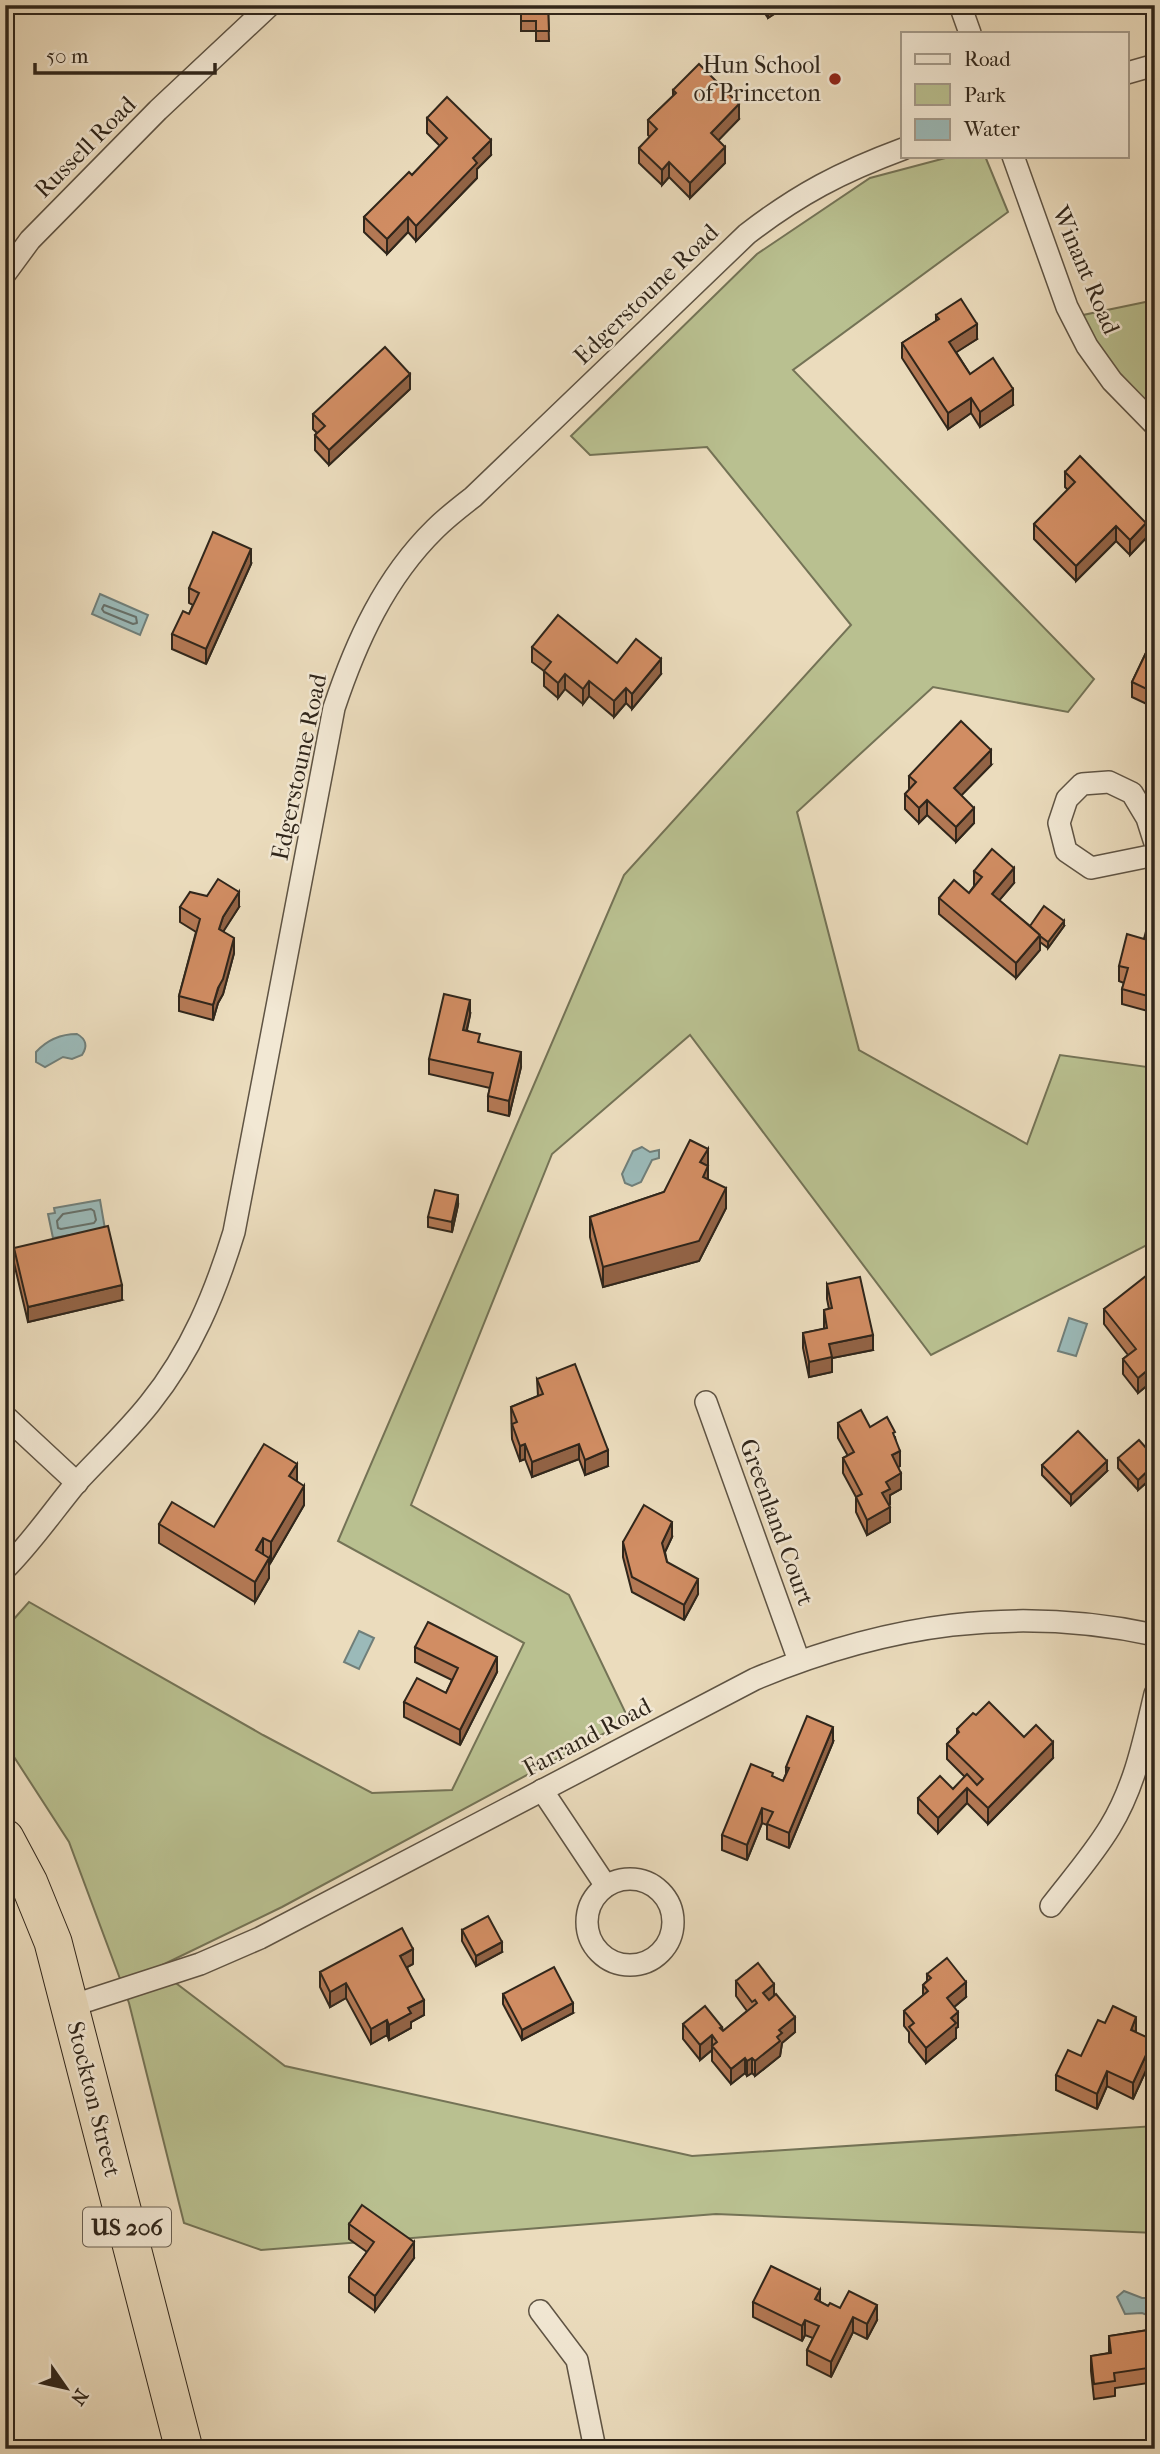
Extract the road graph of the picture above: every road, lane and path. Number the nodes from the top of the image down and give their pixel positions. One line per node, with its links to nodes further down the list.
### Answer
1 (270, 5): 8 (street, Russell Road)
2 (960, 5): 3 (street)
3 (970, 32)
4 (1155, 65): 5 (street)
5 (1128, 74)
6 (901, 150): 14 (street, Edgerstoune Road)
7 (1014, 158): 9 (street, Winant Road)
8 (5, 274)
9 (1155, 425)
10 (1155, 844): 11 (street)
11 (1155, 855)
12 (706, 1402): 17 (street, Greenland Court)
13 (5, 1416): 14 (street)
14 (77, 1483): 15 (street, Edgerstoune Road)
15 (5, 1569)
16 (1155, 1635): 17 (street, Farrand Road)
17 (799, 1661): 19 (street, Farrand Road)
18 (1155, 1694): 22 (street)
19 (542, 1790): 21 (street); 23 (street, Farrand Road)
20 (5, 1838): 23 (highway, Stockton Street / US 206)
21 (606, 1886): 21 (street)
22 (1051, 1906)
23 (71, 2006): 25 (highway, Stockton Street / US 206)
24 (540, 2311): 26 (street)
25 (184, 2449)
26 (595, 2449)

